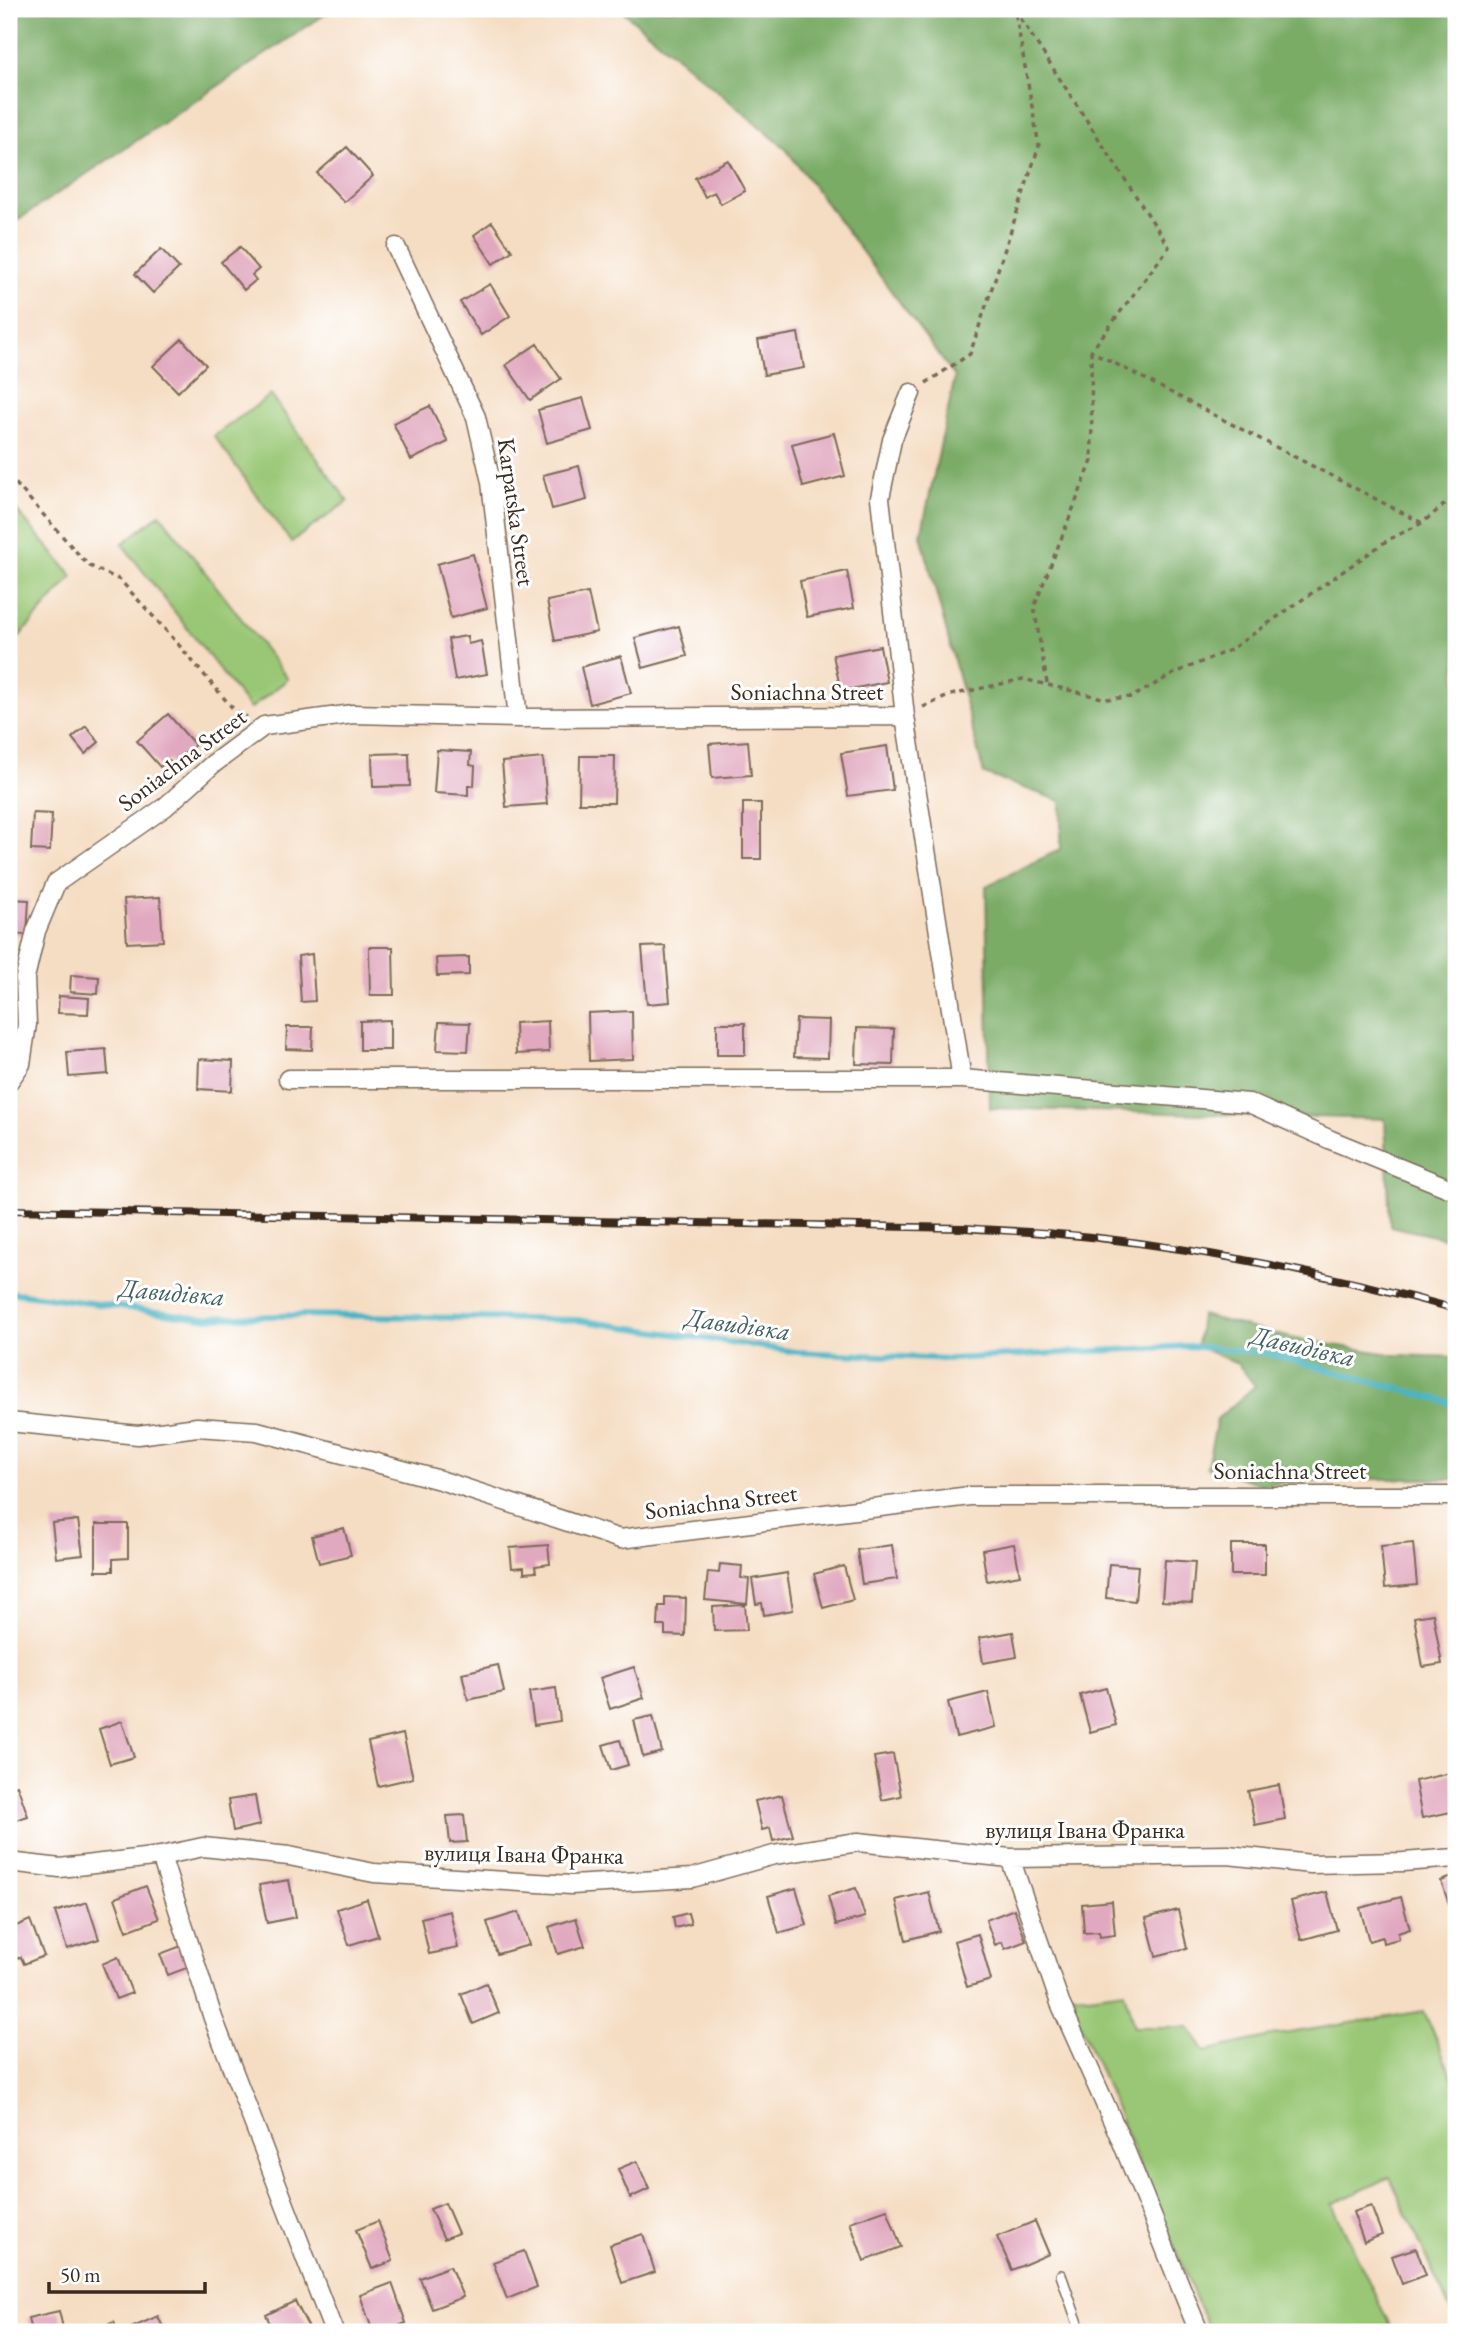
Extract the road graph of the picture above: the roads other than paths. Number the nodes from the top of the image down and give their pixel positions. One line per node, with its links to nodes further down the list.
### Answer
1 (396, 247): 4 (street, Karpatska Street)
2 (911, 393): 3 (street)
3 (905, 716): 4 (street, Soniachna Street); 6 (street, Soniachna Street)
4 (518, 718): 7 (street, Soniachna Street)
5 (288, 1079): 6 (street)
6 (962, 1079): 8 (street)
7 (9, 1081)
8 (1456, 1191)
9 (9, 1422): 10 (street, Soniachna Street)
10 (1456, 1496)
11 (161, 1856): 12 (street, вулиця Івана Франка); 14 (street, вулиця Івана Франка); 16 (street)
12 (1010, 1858): 13 (street, вулиця Івана Франка); 18 (street)
13 (1456, 1858)
14 (9, 1862)
15 (1061, 2275): 17 (lane)
16 (334, 2332)
17 (1081, 2332)
18 (1199, 2332)

